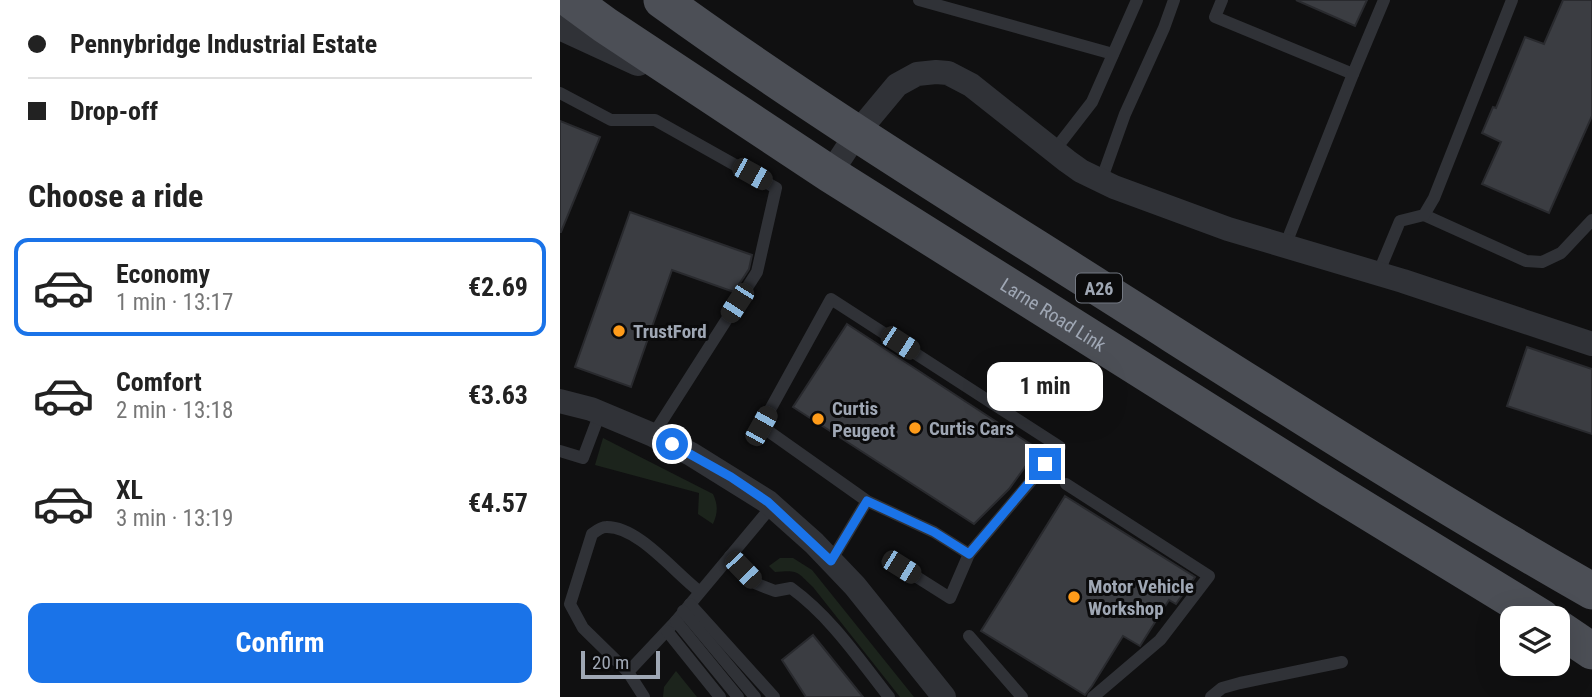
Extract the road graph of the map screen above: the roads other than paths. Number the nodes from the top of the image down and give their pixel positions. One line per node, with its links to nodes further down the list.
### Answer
1 (571, 0): 12 (main road, Larne Road Link / A26)
2 (662, 0): 14 (main road, A26)
3 (919, 0): 10 (lane)
4 (1137, 0): 10 (lane)
5 (1174, 0): 17 (lane)
6 (1222, 0): 11 (lane)
7 (1384, 0): 11 (lane)
8 (1512, 0): 18 (lane)
9 (560, 25): 12 (street)
10 (1113, 54): 15 (lane)
11 (1353, 74): 20 (lane)
12 (705, 91): 16 (main road, Larne Road Link / A26)
13 (560, 93): 25 (lane)
14 (857, 133): 15 (street); 16 (street); 35 (main road, A26)
15 (1054, 151): 17 (street)
16 (830, 174): 36 (main road, Larne Road Link / A26)
17 (1101, 181): 20 (street)
18 (1424, 215): 19 (lane); 21 (lane)
19 (1592, 220)
20 (1285, 246): 21 (street)
21 (1378, 274): 22 (street)
22 (1592, 345)
23 (560, 401): 24 (street)
24 (600, 413): 25 (street); 26 (lane)
25 (653, 435): 29 (street)
26 (560, 452)
27 (1066, 484): 51 (lane)
28 (867, 501): 30 (lane); 30 (lane); 32 (lane)
29 (772, 506): 31 (lane); 32 (street)
30 (969, 554): 33 (lane)
31 (730, 556): 34 (lane); 48 (lane)
32 (831, 561): 49 (street)
33 (901, 567)
34 (699, 590): 37 (lane); 42 (lane)
35 (1592, 591)
36 (1522, 606)
37 (679, 617): 42 (lane); 44 (lane); 45 (lane); 46 (lane); 47 (lane)
38 (969, 636): 50 (lane)
39 (1570, 636): 40 (main road)
40 (1592, 651)
41 (1342, 662): 52 (lane)
42 (628, 672): 43 (lane)
43 (644, 697)
44 (720, 697)
45 (738, 697)
46 (755, 697)
47 (774, 697)
48 (889, 697)
49 (944, 697)
50 (1021, 697)
51 (1093, 697)
52 (1211, 697)

